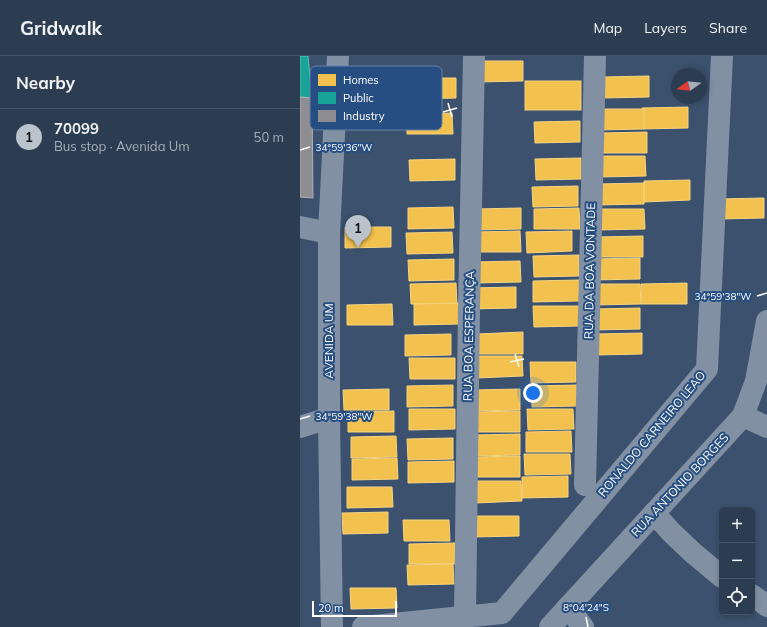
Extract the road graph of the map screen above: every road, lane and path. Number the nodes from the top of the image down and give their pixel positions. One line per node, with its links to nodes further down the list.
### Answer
1 (338, 56): 5 (street, AVENIDA UM)
2 (474, 56): 20 (street, RUA BOA ESPERANÇA)
3 (595, 56): 14 (street, RUA DA BOA VONTADE)
4 (722, 56): 20 (street, RONALDO CARNEIRO LEAO)
5 (338, 66)
6 (335, 130): 8 (street, AVENIDA UM)
7 (300, 228): 8 (street)
8 (330, 233): 11 (street, AVENIDA UM)
9 (767, 321): 10 (street, RUA ANTONIO BORGES)
10 (743, 416): 13 (street); 15 (street, RUA ANTONIO BORGES)
11 (329, 418): 12 (street); 21 (street, AVENIDA UM)
12 (300, 427)
13 (767, 427)
14 (585, 485)
15 (654, 513): 16 (street); 19 (street, RUA ANTONIO BORGES)
16 (719, 574)
17 (755, 597): 18 (street)
18 (767, 606)
19 (568, 607): 23 (street, RUA ANTONIO BORGES); 24 (street)
20 (465, 616): 22 (street, RONALDO CARNEIRO LEAO)
21 (332, 627)
22 (363, 627)
23 (550, 627)
24 (583, 627)

